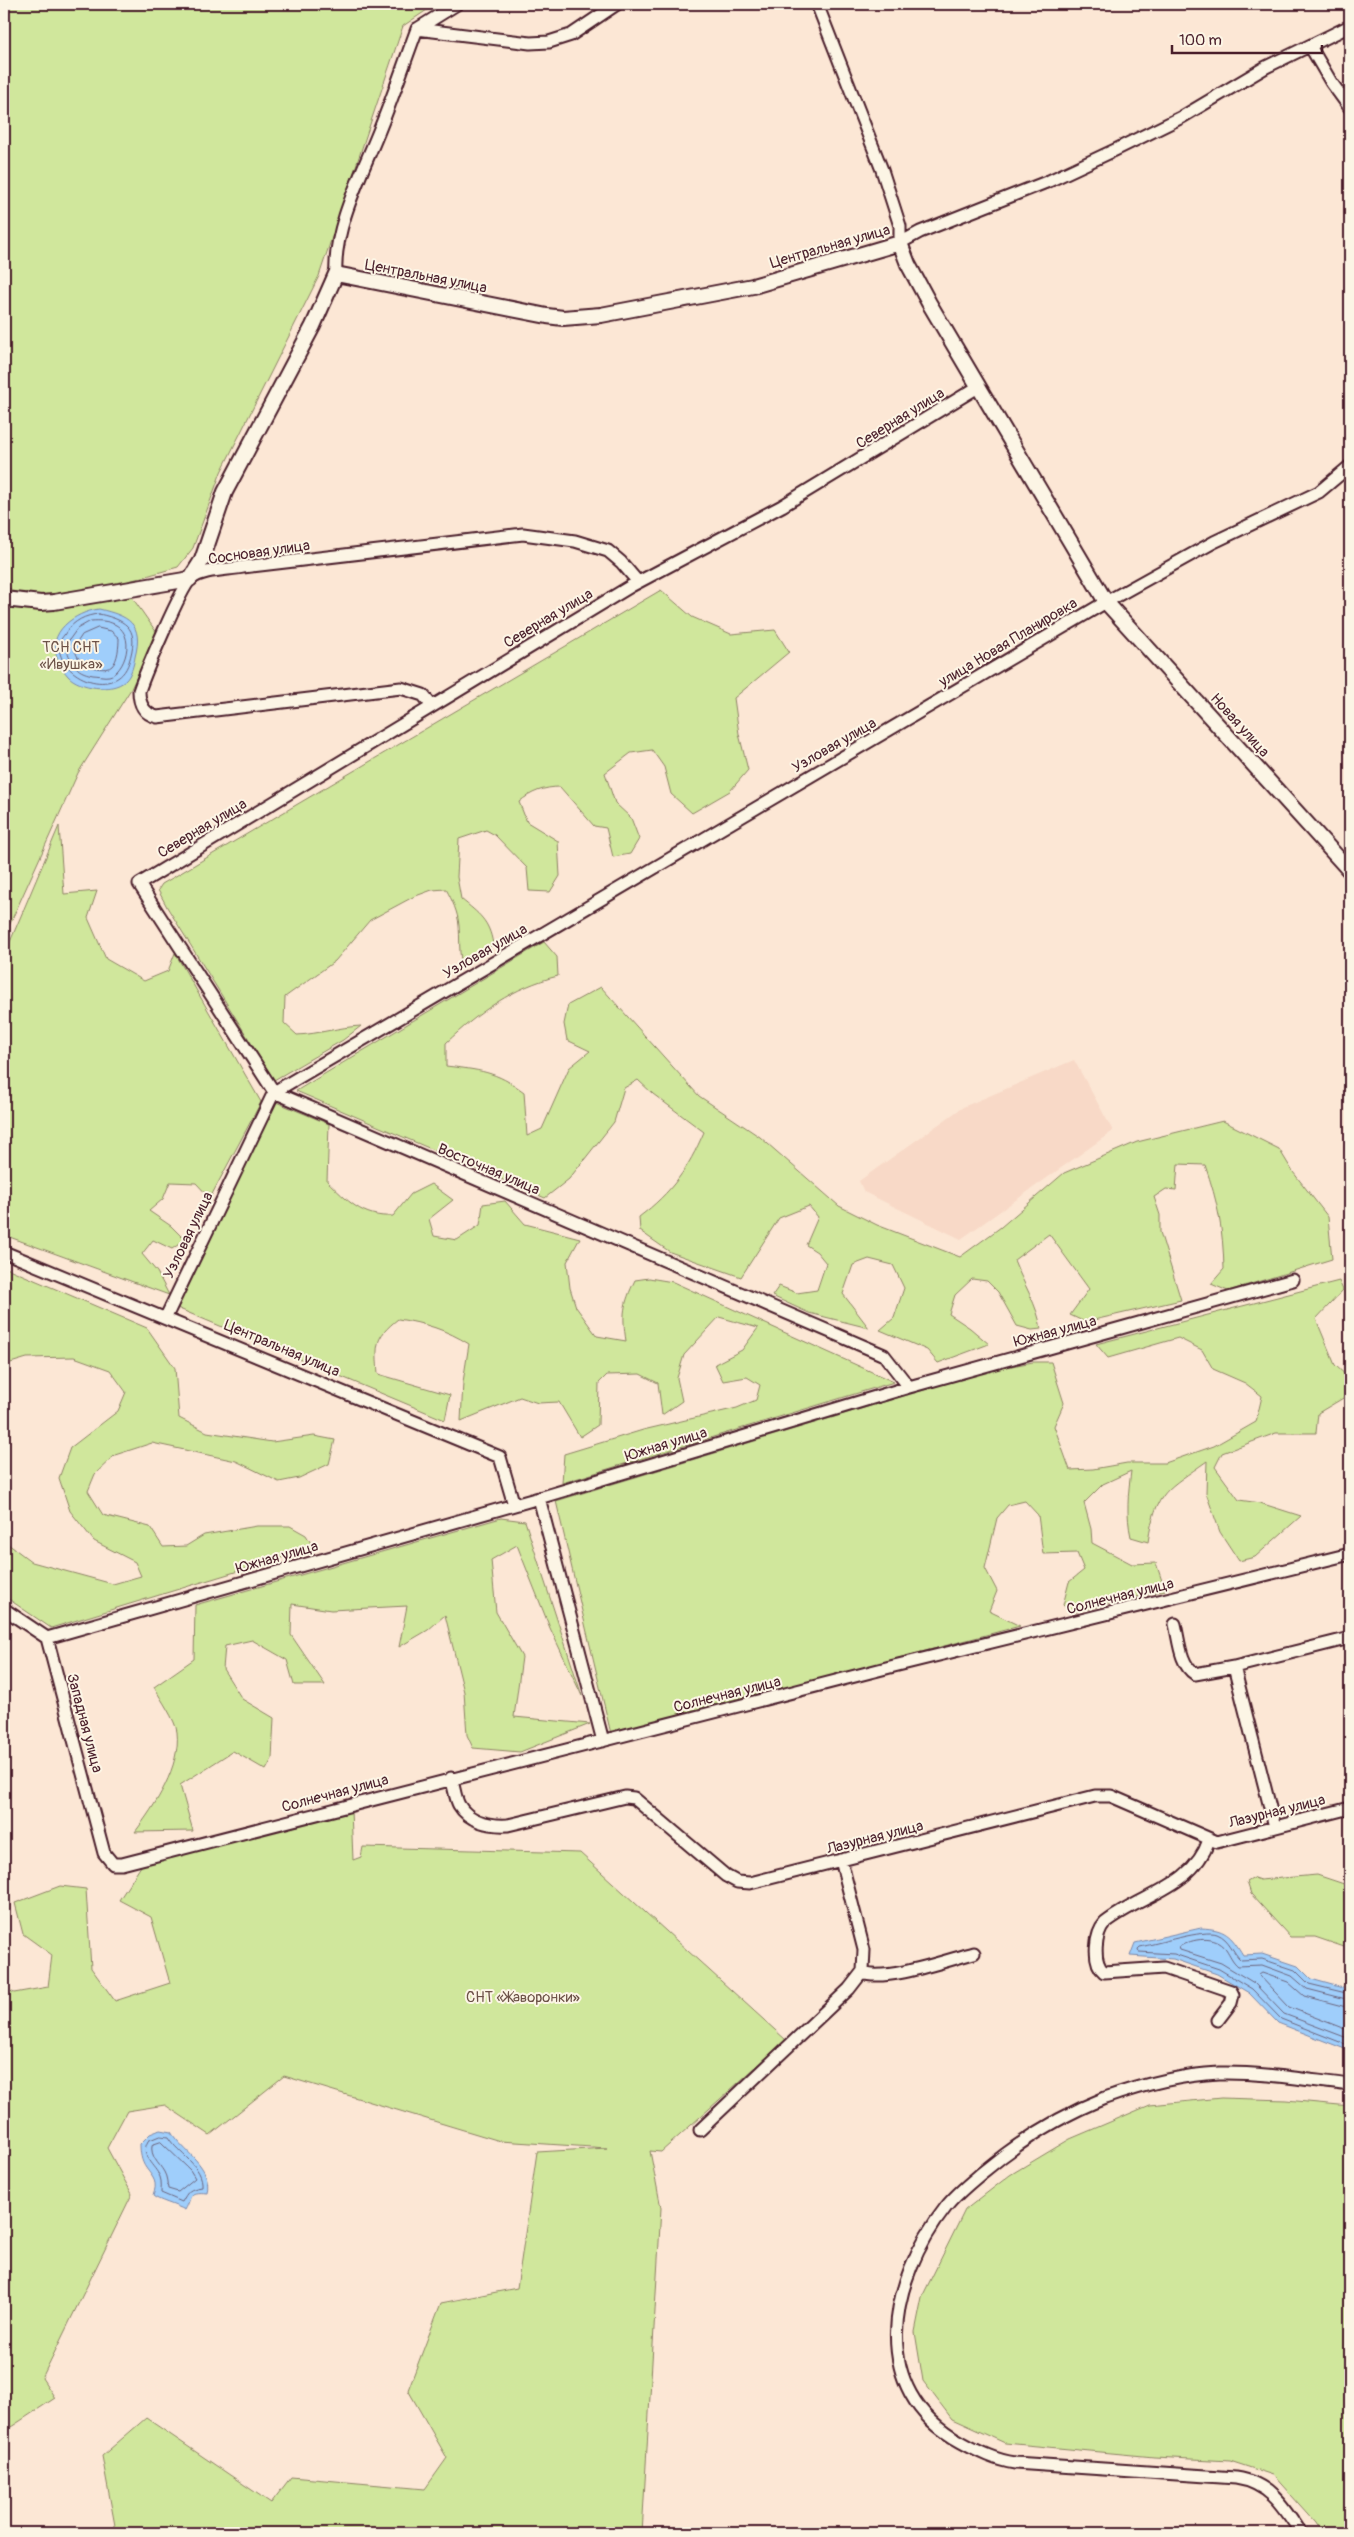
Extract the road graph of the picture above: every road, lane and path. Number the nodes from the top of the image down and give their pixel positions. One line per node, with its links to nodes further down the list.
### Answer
1 (457, 4): 5 (street)
2 (616, 4): 5 (street)
3 (817, 4): 8 (street)
4 (1350, 26): 6 (street, Центральная улица)
5 (418, 29): 9 (street)
6 (1310, 46): 7 (street); 8 (street, Центральная улица)
7 (1350, 108)
8 (900, 243): 9 (street, Центральная улица); 10 (street, Новая улица)
9 (336, 274): 12 (street)
10 (978, 387): 13 (street, Северная улица); 15 (street, Новая улица)
11 (1350, 466): 15 (street, улица Новая Планировка)
12 (190, 580): 13 (street, Сосновая улица); 14 (street); 16 (street, Сосновая улица)
13 (638, 582): 16 (street, Северная улица)
14 (4, 599)
15 (1106, 602): 17 (street, улица Новая Планировка); 18 (street, Новая улица)
16 (432, 706): 19 (street, Северная улица)
17 (927, 708): 19 (street, Узловая улица)
18 (1350, 871)
19 (274, 1092): 22 (street, Узловая улица); 23 (street, Восточная улица)
20 (4, 1252): 22 (street, Центральная улица)
21 (1293, 1280): 23 (street, Южная улица)
22 (166, 1317): 25 (street, Центральная улица)
23 (909, 1386): 24 (street, Южная улица)
24 (539, 1498): 25 (street, Южная улица); 32 (street)
25 (514, 1505): 29 (street, Южная улица)
26 (1350, 1554): 32 (street, Солнечная улица)
27 (4, 1609): 29 (street)
28 (1175, 1624): 31 (street)
29 (47, 1638): 38 (street, Западная улица)
30 (1350, 1638): 31 (street)
31 (1234, 1667): 35 (street)
32 (603, 1741): 33 (street, Солнечная улица)
33 (452, 1778): 37 (street, Лазурная улица); 38 (street, Солнечная улица)
34 (1350, 1808): 35 (street, Лазурная улица)
35 (1274, 1827): 36 (street, Лазурная улица)
36 (1210, 1840): 37 (street, Лазурная улица); 41 (street)
37 (841, 1860): 40 (street)
38 (113, 1864)
39 (974, 1953): 40 (street)
40 (862, 1973): 43 (street)
41 (1218, 2020)
42 (1350, 2085): 44 (street)
43 (700, 2130)
44 (1301, 2533)

